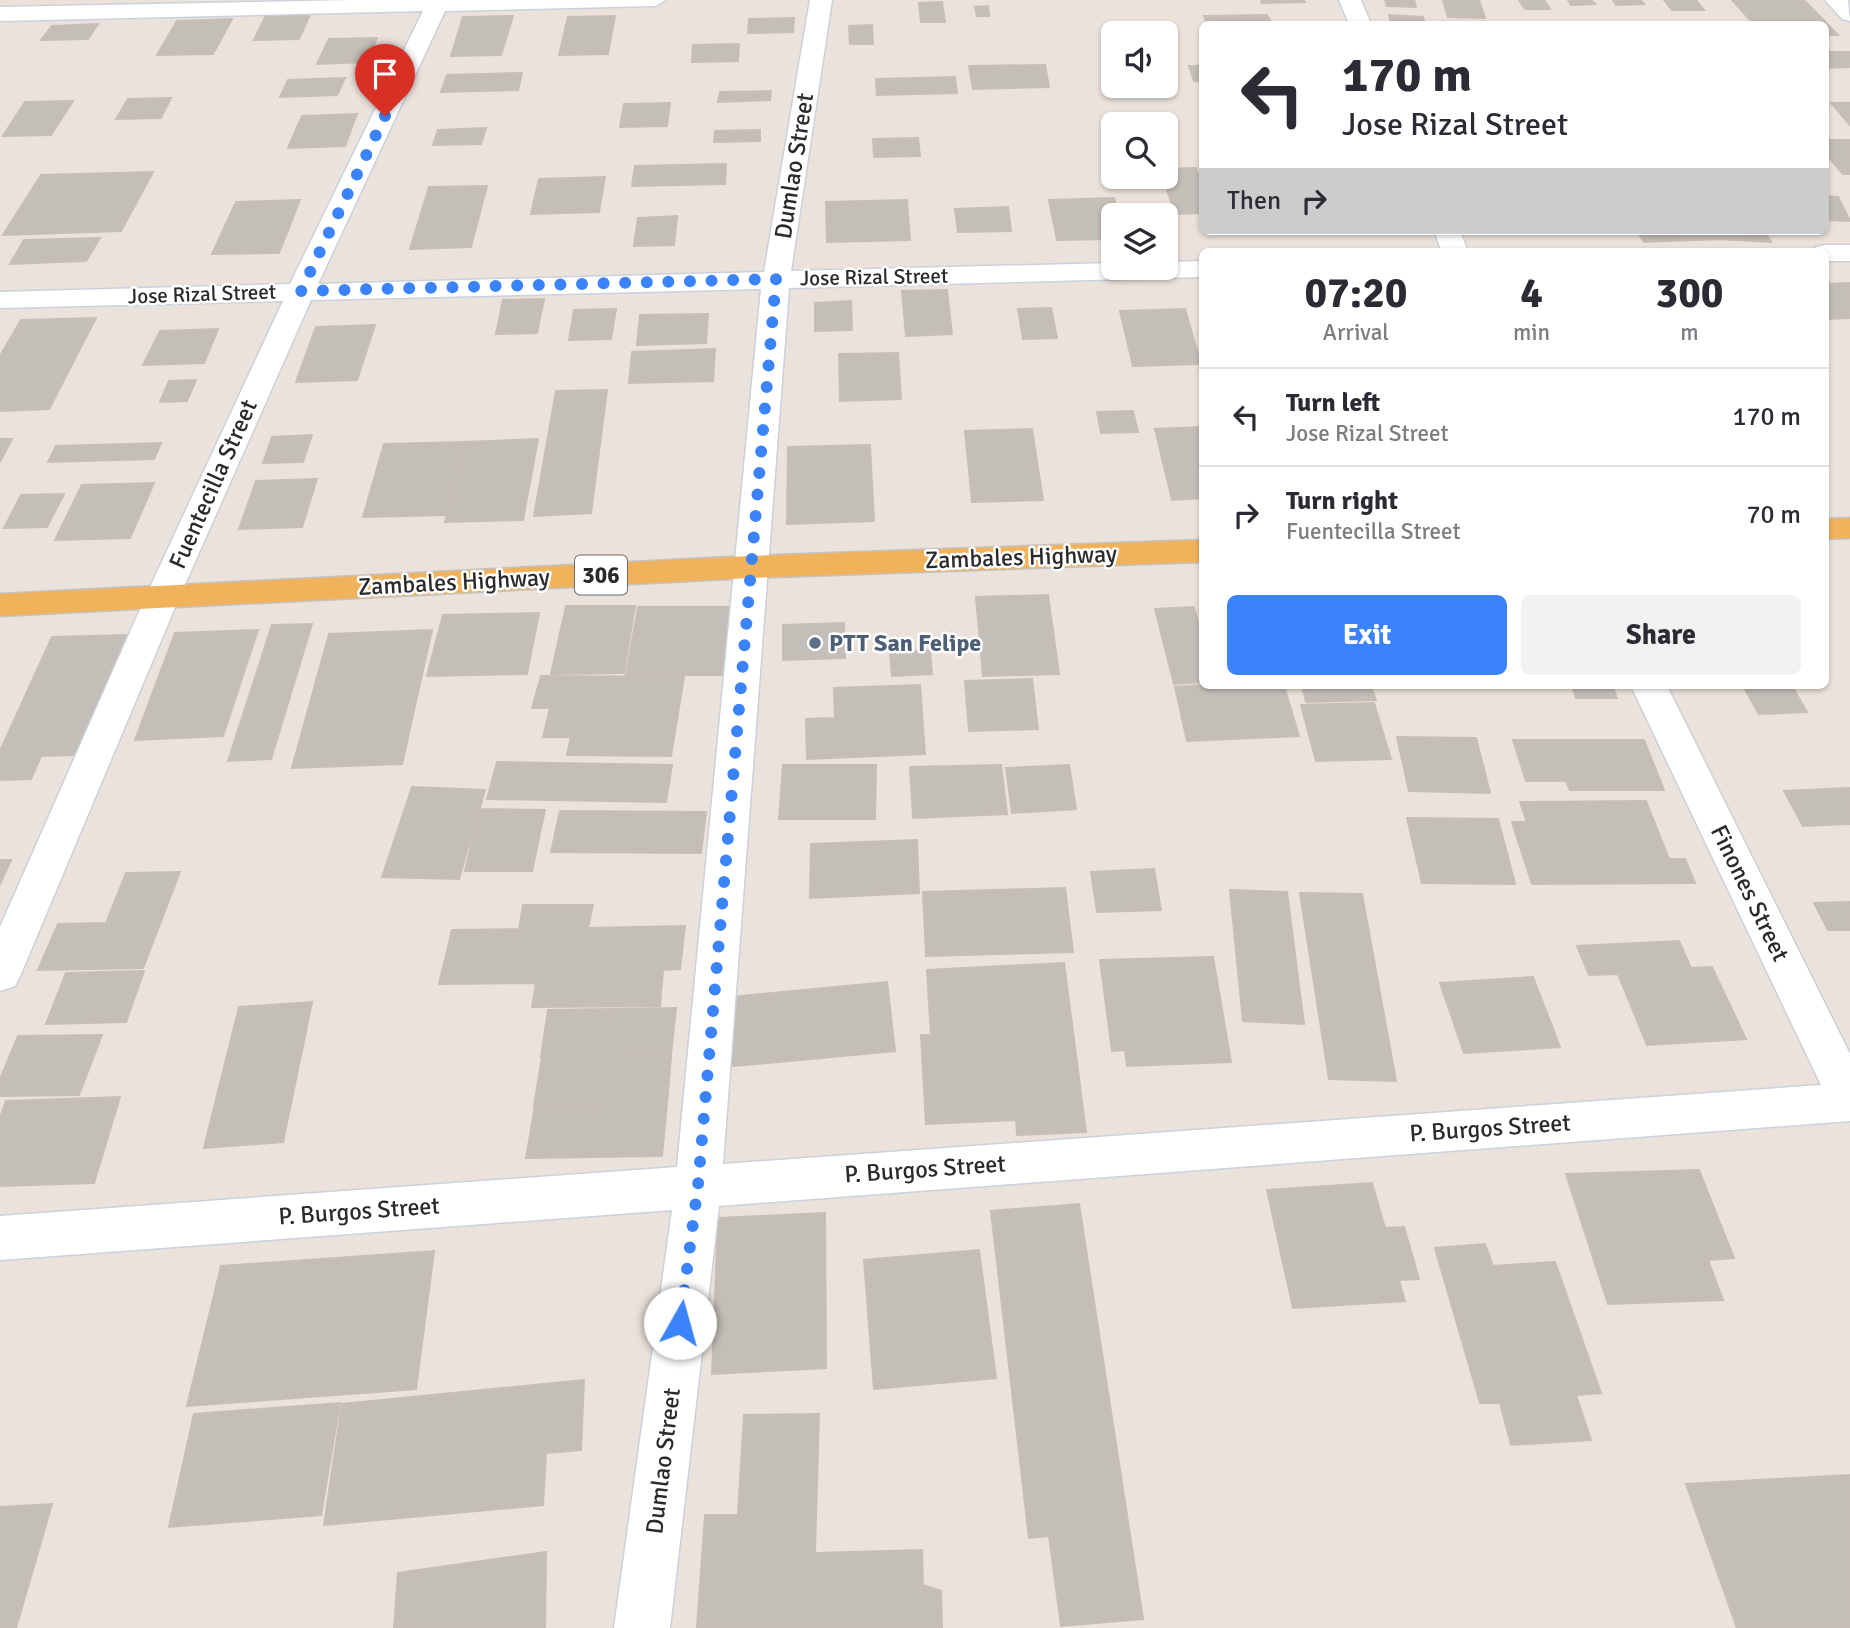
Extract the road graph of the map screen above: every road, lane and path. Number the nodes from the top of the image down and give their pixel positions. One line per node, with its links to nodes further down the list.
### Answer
1 (655, 0): 5 (street)
2 (821, 0): 12 (street, Dumlao Street)
3 (1350, 0): 8 (street)
4 (1836, 0): 7 (street)
5 (437, 3): 6 (street); 13 (street, Fuentecilla Street)
6 (0, 14)
7 (1850, 14)
8 (1359, 21)
9 (1829, 253): 10 (street)
10 (1850, 253)
11 (1199, 269): 12 (street, Jose Rizal Street)
12 (776, 279): 13 (street, Jose Rizal Street); 18 (street, Dumlao Street)
13 (301, 291): 14 (street, Jose Rizal Street); 19 (street, Fuentecilla Street)
14 (0, 300)
15 (1850, 528): 16 (main road)
16 (1829, 529)
17 (1199, 551): 18 (main road, Zambales Highway / 306)
18 (750, 567): 19 (main road, Zambales Highway / 306); 24 (street, Dumlao Street)
19 (162, 598): 20 (main road, Zambales Highway / 306); 22 (street, Fuentecilla Street)
20 (0, 605)
21 (1650, 689): 23 (street, Finones Street)
22 (0, 974)
23 (1850, 1101): 24 (street, P. Burgos Street)
24 (698, 1185): 25 (street, P. Burgos Street); 26 (street, Dumlao Street)
25 (0, 1238)
26 (642, 1628)

